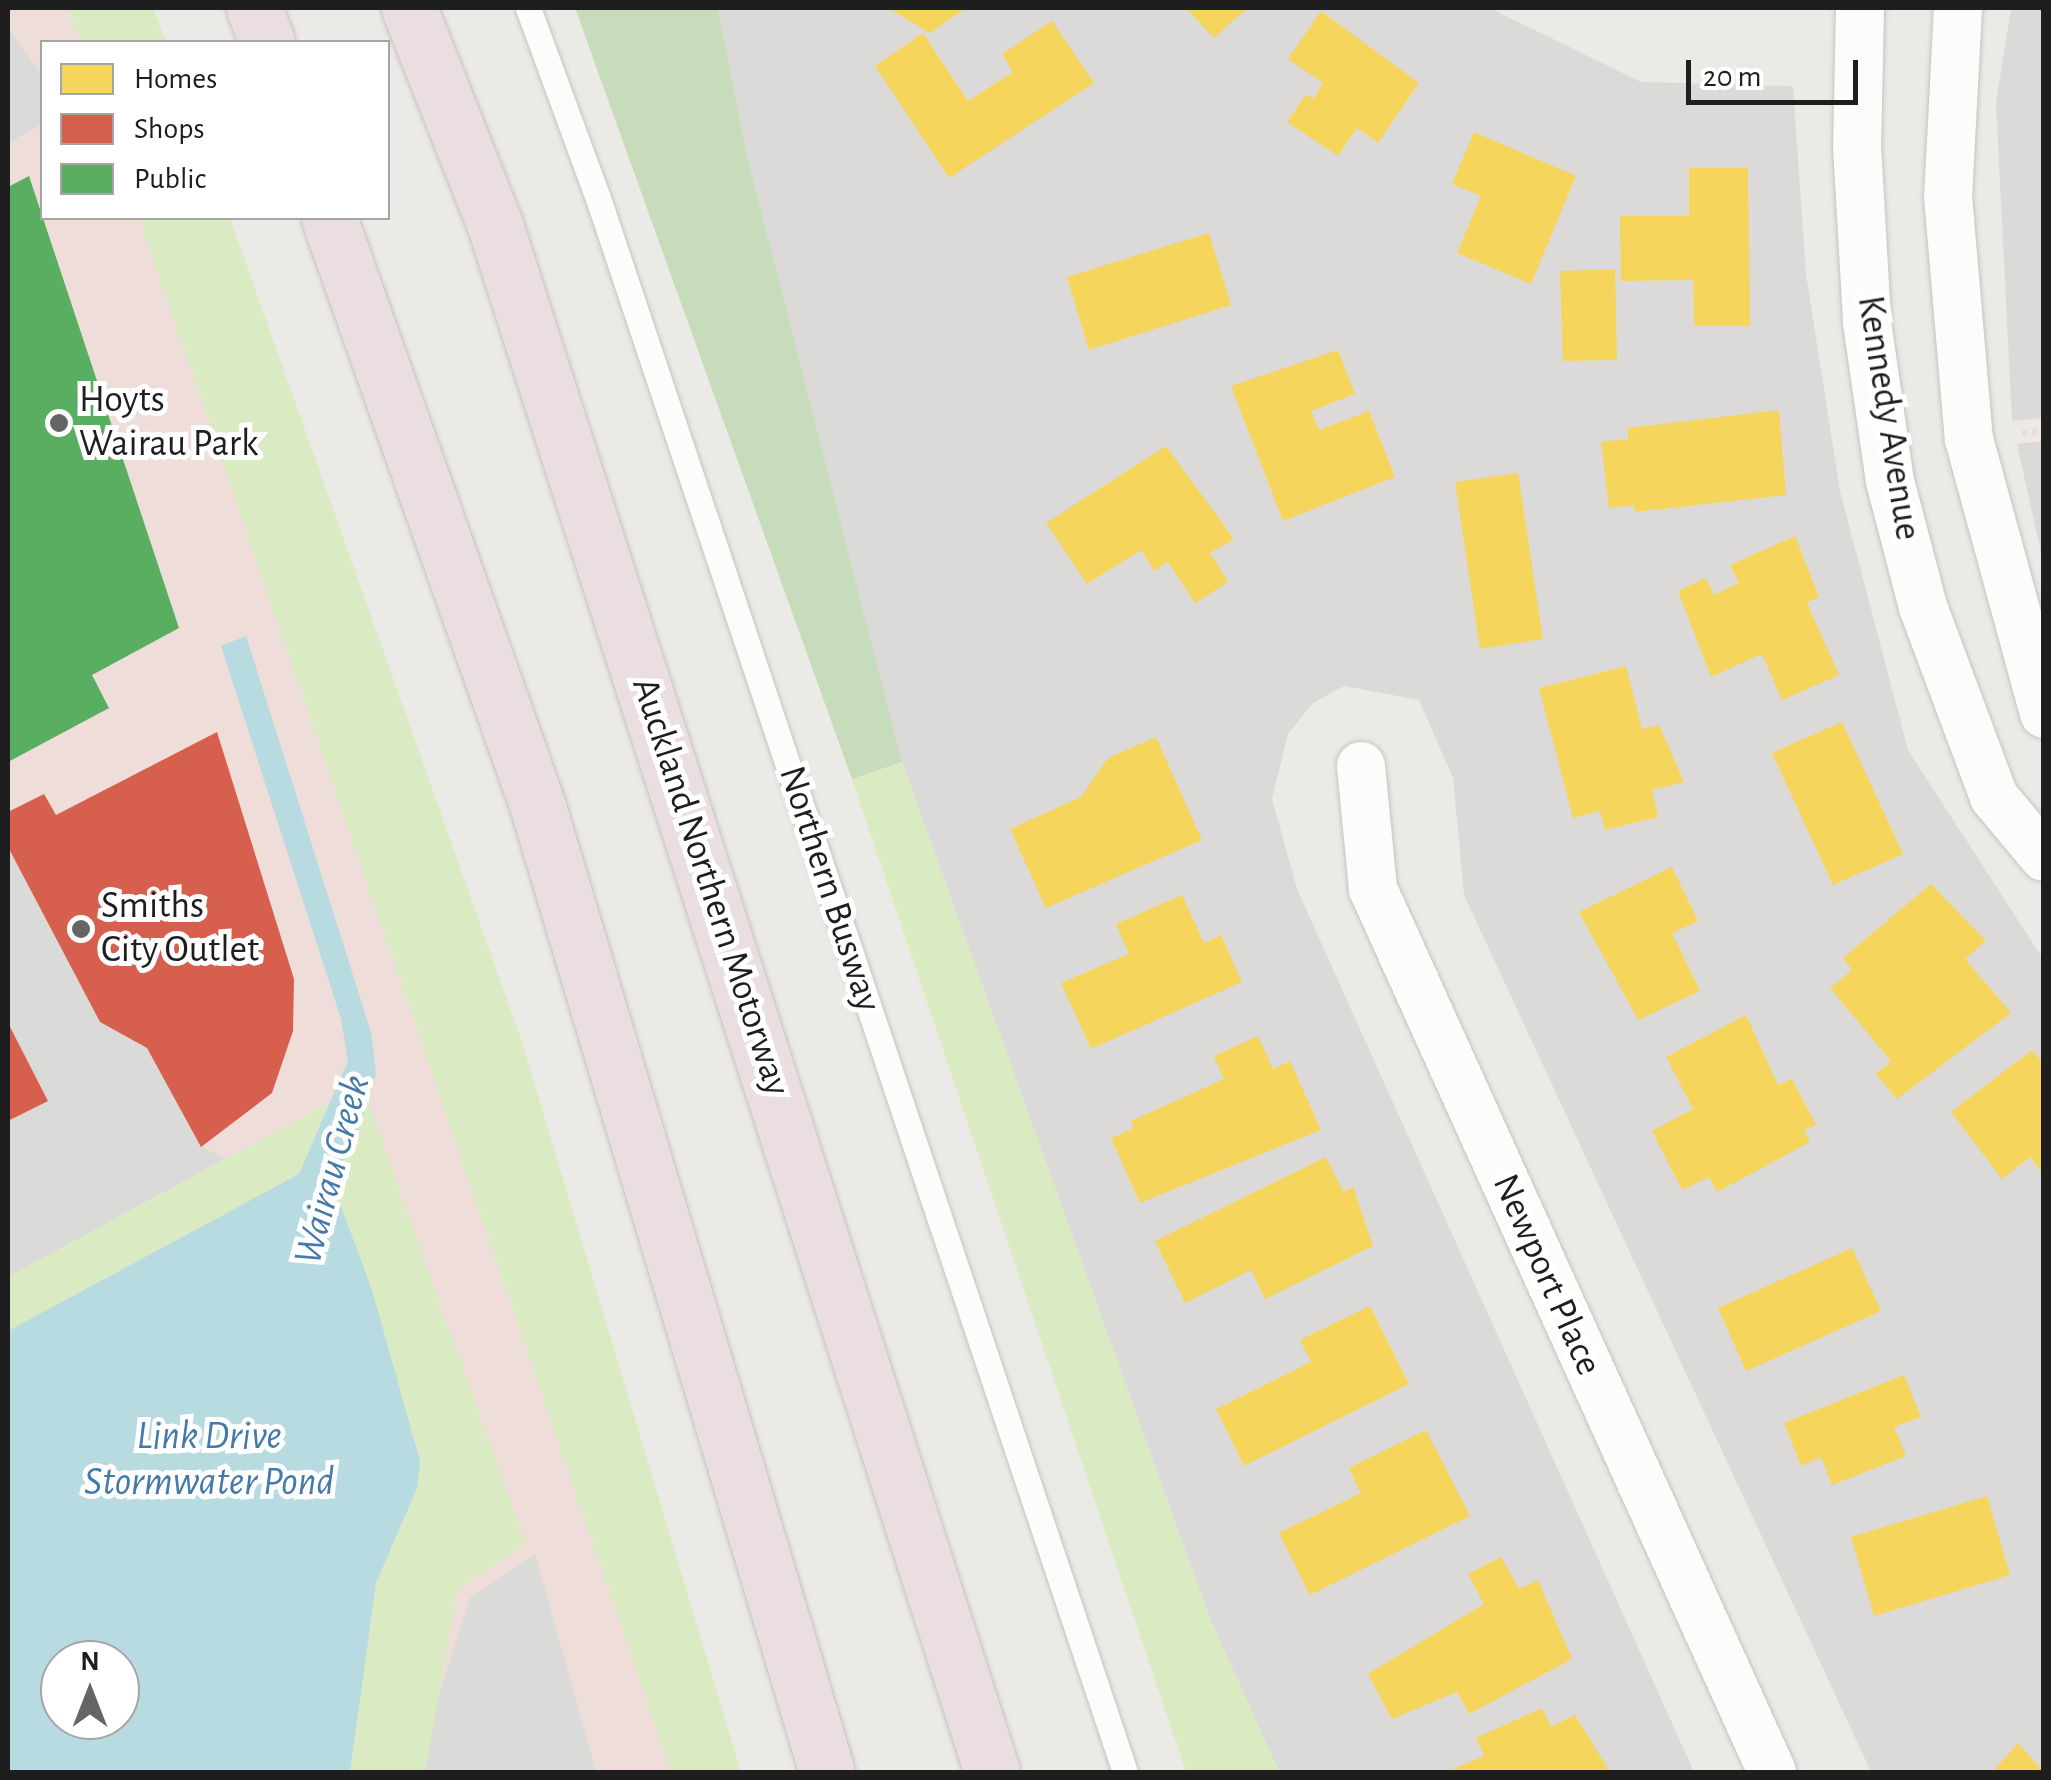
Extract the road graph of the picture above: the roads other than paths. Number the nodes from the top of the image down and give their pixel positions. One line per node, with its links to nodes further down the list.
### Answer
1 (254, 8): 6 (highway)
2 (409, 8): 12 (highway, Auckland Northern Motorway)
3 (528, 8): 13 (lane, Northern Busway)
4 (1860, 8): 10 (street, Kennedy Avenue)
5 (1958, 8): 8 (street, Kennedy Avenue)
6 (266, 40)
7 (330, 220): 11 (highway)
8 (2044, 714)
9 (1360, 766): 14 (street, Newport Place)
10 (2044, 856)
11 (827, 1772)
12 (992, 1772)
13 (1124, 1772)
14 (1772, 1772)

